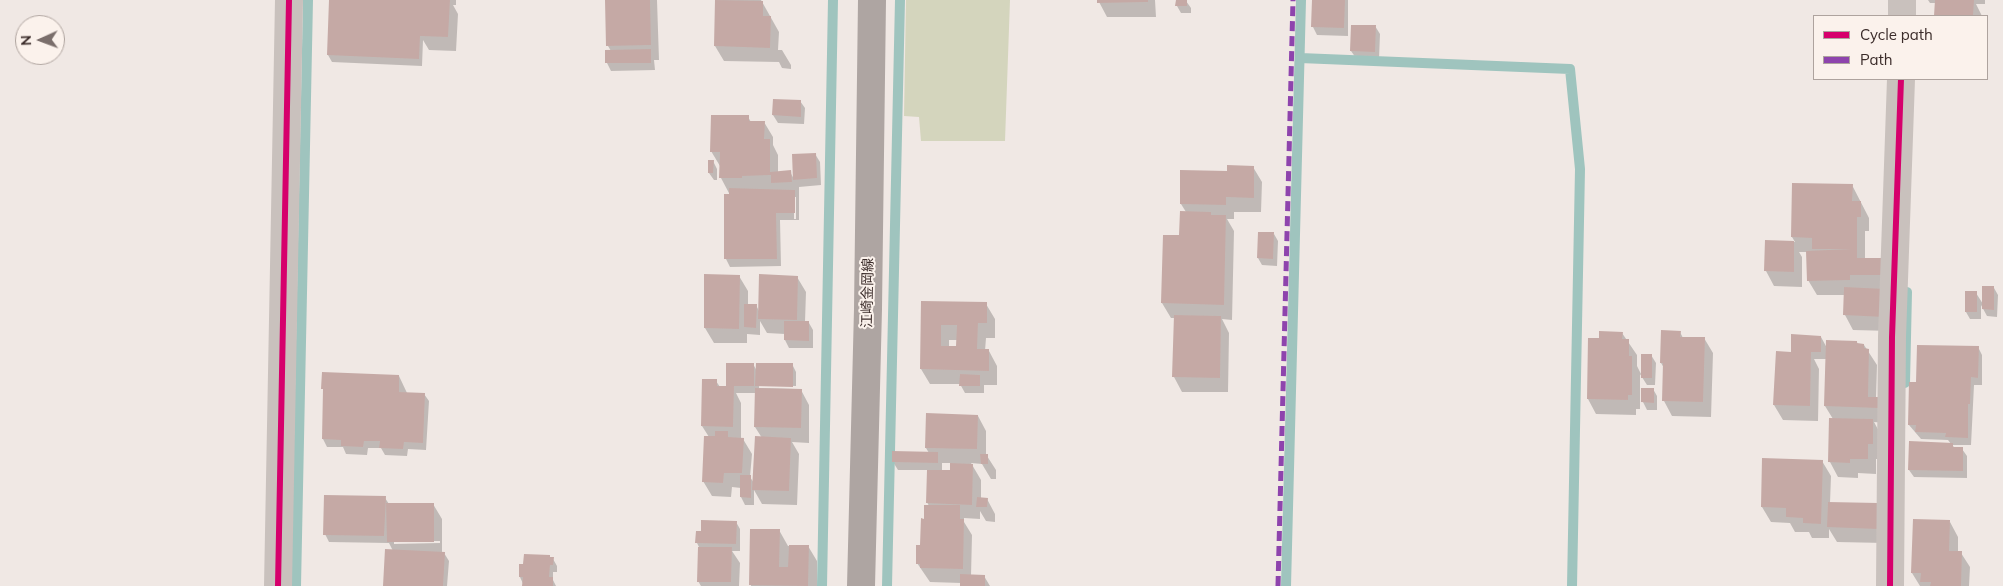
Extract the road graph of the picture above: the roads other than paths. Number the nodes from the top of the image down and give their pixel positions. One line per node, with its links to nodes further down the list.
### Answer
1 (288, 0): 6 (street)
2 (872, 0): 7 (main road, 江崎金岡線)
3 (1902, 0): 4 (street)
4 (1902, 15)
5 (1901, 80): 8 (street)
6 (278, 586)
7 (861, 586)
8 (1890, 586)

